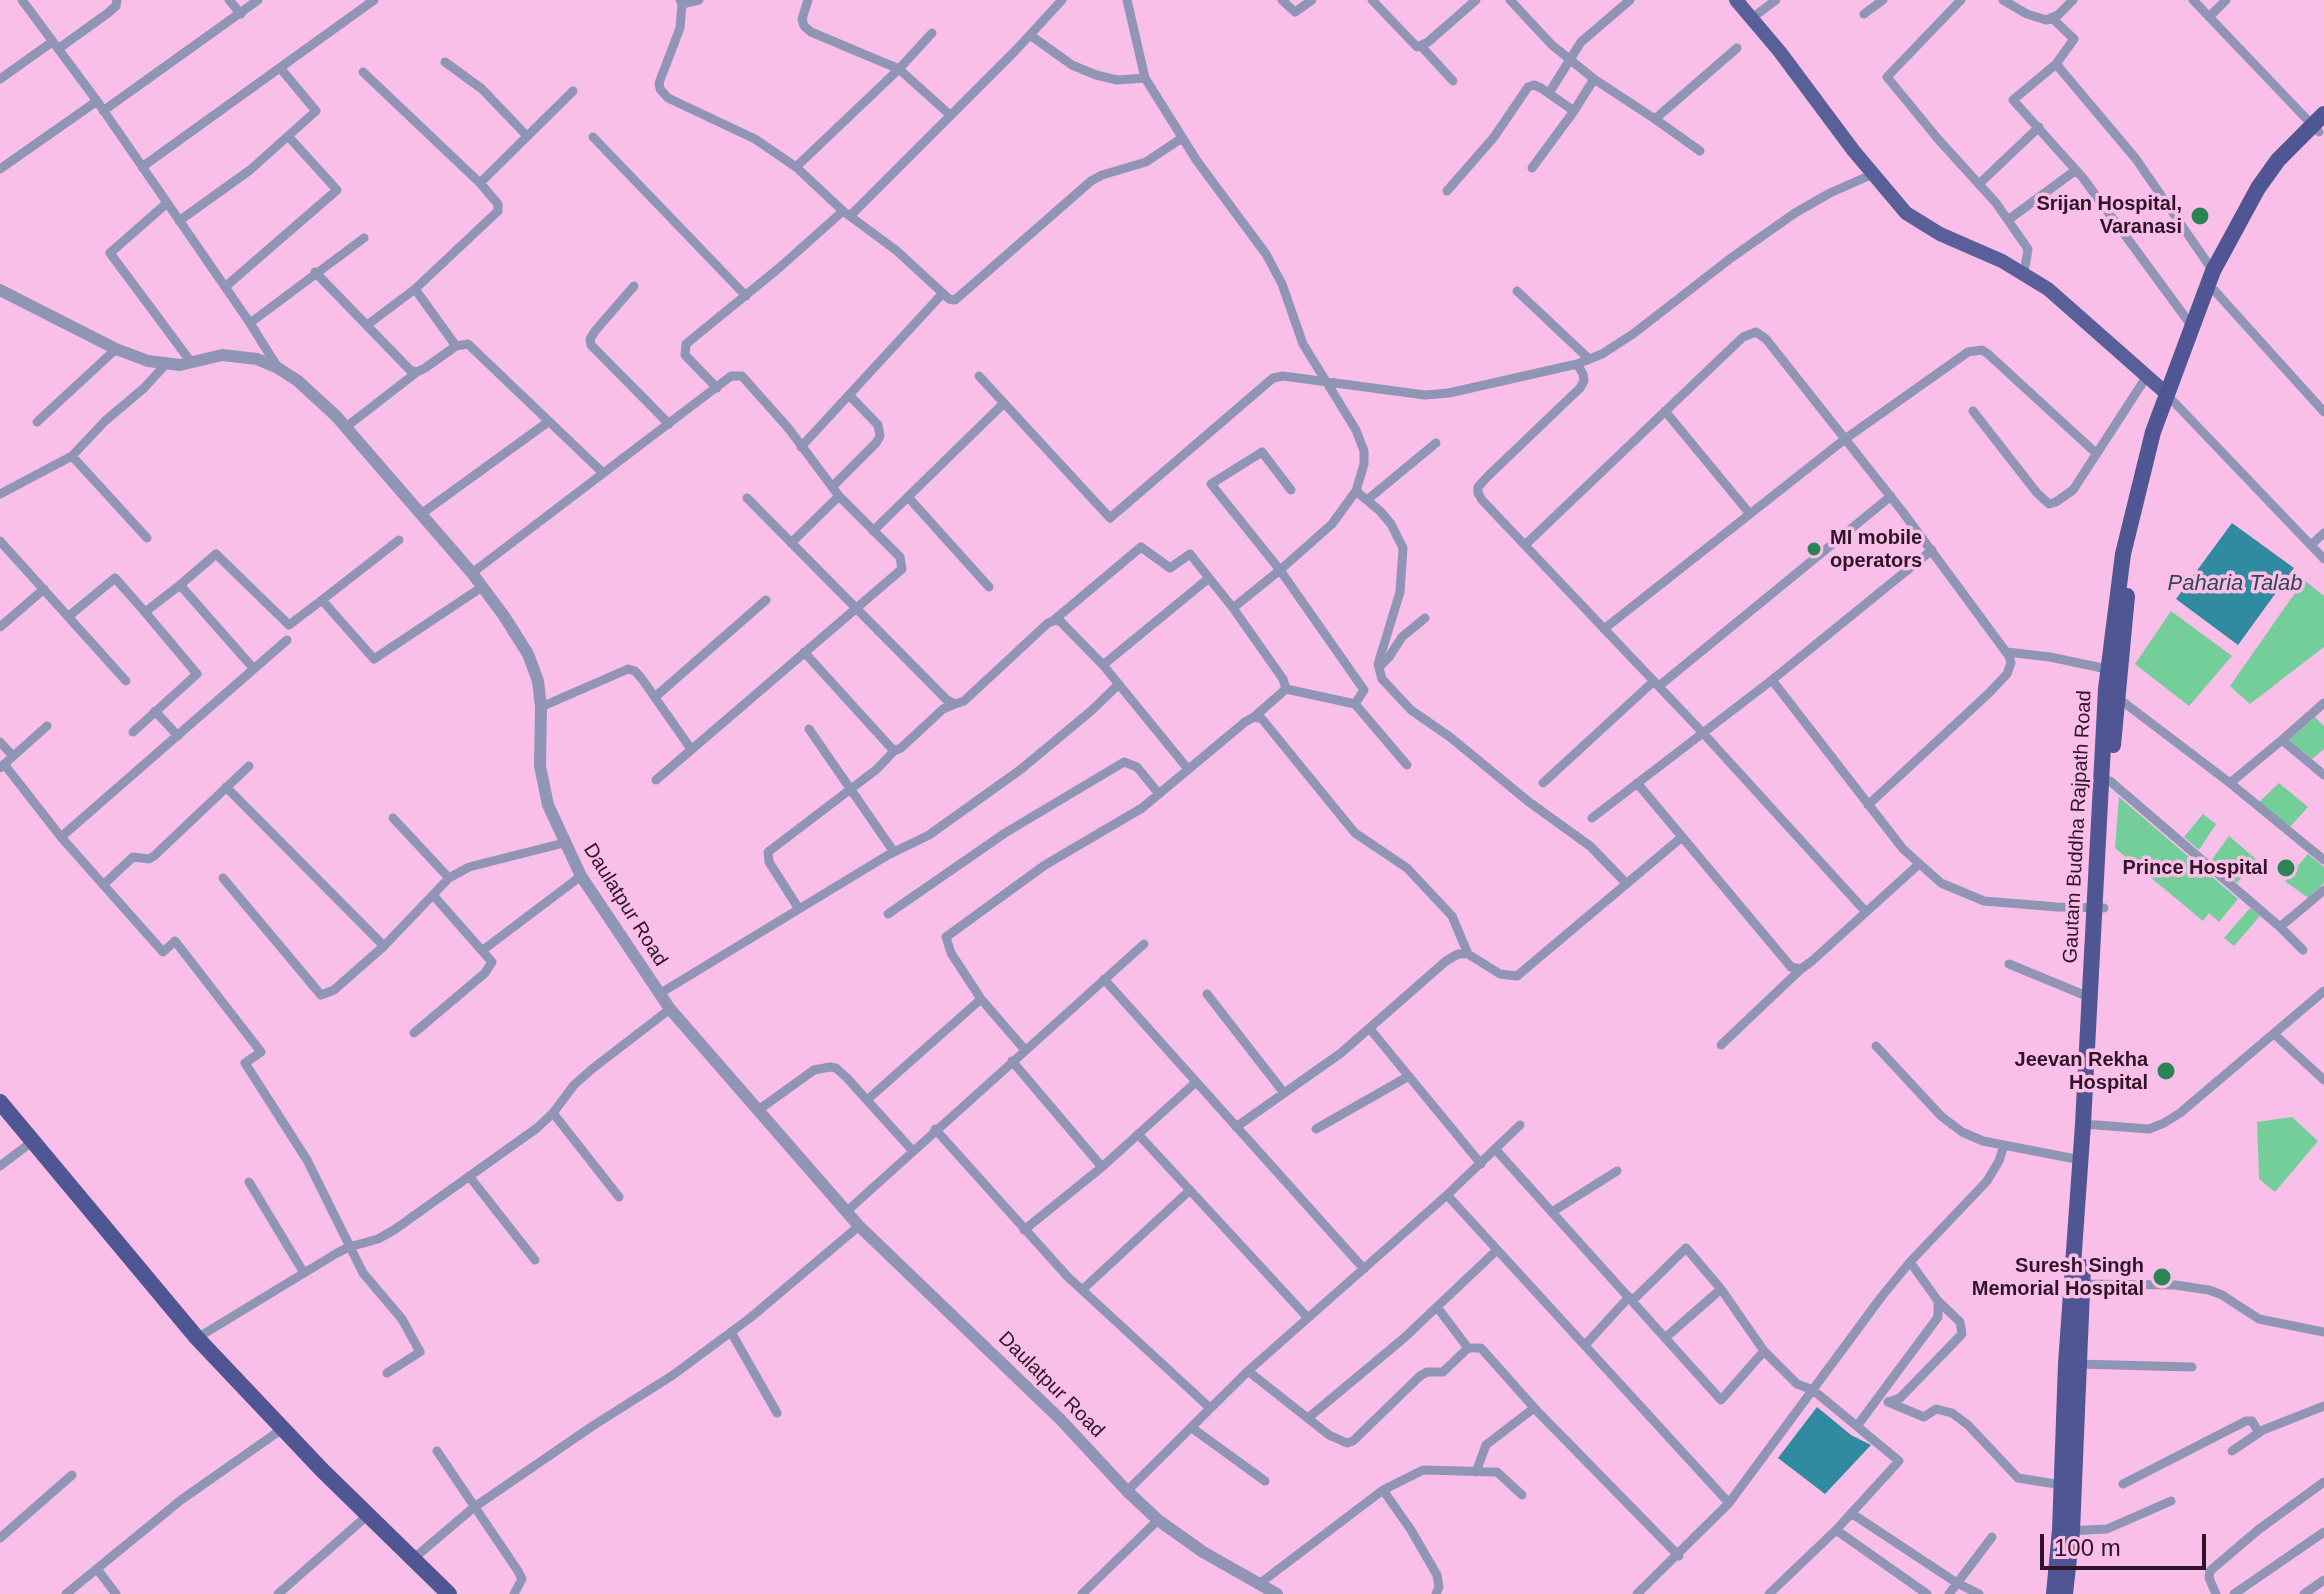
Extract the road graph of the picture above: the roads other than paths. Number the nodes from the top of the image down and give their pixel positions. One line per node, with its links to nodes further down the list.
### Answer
1 (22, 0): 34 (street)
2 (117, 0): 34 (street)
3 (229, 0): 27 (street)
4 (258, 0): 27 (street)
5 (374, 0): 40 (street)
6 (699, 0): 25 (street)
7 (808, 0): 41 (street)
8 (1062, 0): 33 (street)
9 (1127, 0): 43 (street)
10 (1282, 0): 11 (street)
11 (1312, 0)
12 (1372, 0): 35 (street)
13 (1476, 0): 35 (street)
14 (1510, 0): 37 (street)
15 (1612, 0): 26 (street)
16 (1630, 0): 26 (street)
17 (1736, 0): 30 (main road)
18 (1776, 0): 30 (street)
19 (1883, 0): 28 (street)
20 (1961, 0): 68 (street)
21 (2003, 0): 31 (street)
22 (2073, 0): 31 (street)
23 (2193, 0): 29 (street)
24 (2226, 0): 29 (street)
25 (681, 2): 62 (street)
26 (1619, 9): 37 (street)
27 (241, 14): 50 (street)
28 (1864, 14)
29 (2209, 17): 54 (street)
30 (1752, 18): 66 (main road)
31 (2052, 18): 39 (street)
32 (932, 33): 41 (street)
33 (1030, 35): 43 (street); 52 (street)
34 (55, 45): 44 (street); 49 (street)
35 (1421, 46): 46 (street)
36 (1737, 48): 53 (street)
37 (1570, 59): 45 (street); 48 (street)
38 (445, 62): 57 (street)
39 (2056, 64): 55 (street); 75 (street)
40 (281, 69): 56 (street); 61 (street)
41 (899, 69): 52 (street); 62 (street)
42 (363, 72): 67 (street)
43 (1145, 78): 59 (street)
44 (0, 79)
45 (1594, 79): 51 (street); 53 (street)
46 (1453, 81)
47 (573, 91): 57 (street)
48 (1549, 93): 51 (street); 69 (street)
49 (97, 101): 50 (street); 64 (street)
50 (103, 111): 61 (street)
51 (1574, 111): 63 (street)
52 (949, 114): 71 (street)
53 (1655, 119): 60 (street)
54 (2320, 124): 75 (highway, Gautam Buddha Rajpath Road); 82 (highway)
55 (2039, 127): 65 (street); 68 (street)
56 (288, 136): 73 (street); 79 (street)
57 (527, 136): 67 (street)
58 (593, 137): 85 (street)
59 (1182, 138): 84 (street); 99 (street)
60 (1700, 151)
61 (142, 167): 70 (street)
62 (796, 167): 71 (street)
63 (1532, 168)
64 (0, 169)
65 (2076, 170): 72 (street); 88 (street)
66 (1873, 174): 77 (main road); 91 (street)
67 (480, 183): 80 (street)
68 (1979, 184): 72 (street)
69 (1447, 191)
70 (167, 203): 73 (street); 92 (street)
71 (846, 213): 84 (street); 85 (street)
72 (2008, 220): 77 (street)
73 (179, 221): 79 (street)
74 (364, 238): 76 (street)
75 (2213, 271): 88 (highway, Gautam Buddha Rajpath Road)
76 (315, 272): 86 (street); 87 (street)
77 (2024, 273): 98 (main road)
78 (634, 286): 109 (street)
79 (225, 287): 86 (street)
80 (415, 289): 87 (street); 89 (street)
81 (0, 290): 90 (street, Daulatpur Road)
82 (2214, 290): 102 (highway); 106 (street)
83 (1517, 291): 91 (street)
84 (943, 293): 101 (street)
85 (746, 296): 100 (street)
86 (250, 323): 95 (street)
87 (367, 325): 96 (street)
88 (2191, 325): 102 (highway, Gautam Buddha Rajpath Road)
89 (456, 346): 96 (street); 108 (street)
90 (116, 349): 93 (street, Daulatpur Road); 107 (street)
91 (1589, 359): 94 (street)
92 (191, 362): 93 (street, Daulatpur Road); 95 (street, Daulatpur Road)
93 (166, 364): 115 (street)
94 (1577, 364): 99 (street); 134 (street)
95 (278, 368): 110 (street, Daulatpur Road)
96 (417, 372): 110 (street)
97 (979, 376): 103 (street)
98 (2147, 376): 102 (main road); 114 (street)
99 (1328, 382): 103 (street); 119 (street)
100 (717, 388): 109 (street); 113 (street)
101 (850, 396): 113 (street); 117 (street)
102 (2170, 397): 135 (street); 161 (highway, Gautam Buddha Rajpath Road); 167 (highway)
103 (1004, 403): 123 (street)
104 (1665, 411): 111 (street); 127 (street); 134 (street)
105 (1973, 411): 114 (street)
106 (2324, 412)
107 (37, 422)
108 (548, 422): 116 (street); 126 (street)
109 (669, 424): 116 (street)
110 (346, 427): 126 (street, Daulatpur Road)
111 (1845, 439): 114 (street); 122 (street); 127 (street)
112 (1436, 443): 125 (street)
113 (801, 447): 117 (street)
114 (2097, 454)
115 (72, 456): 120 (street); 130 (street)
116 (602, 472): 139 (street)
117 (832, 487): 121 (street)
118 (1291, 490): 138 (street)
119 (1356, 491): 125 (street); 138 (street)
120 (0, 494)
121 (839, 496): 128 (street); 133 (street)
122 (1891, 496): 136 (street); 165 (street)
123 (908, 497): 128 (street); 143 (street)
124 (747, 498): 133 (street)
125 (1367, 500): 159 (street)
126 (421, 514): 139 (street, Daulatpur Road)
127 (1750, 514): 154 (street)
128 (873, 531): 148 (street)
129 (2324, 533): 135 (street)
130 (147, 538)
131 (399, 540): 145 (street)
132 (0, 541): 144 (street)
133 (791, 543): 148 (street)
134 (1525, 545): 154 (street)
135 (2311, 545): 137 (street)
136 (1932, 550): 157 (street); 162 (street)
137 (2324, 559)
138 (1280, 570): 147 (street); 171 (street)
139 (472, 573): 142 (street, Daulatpur Road)
140 (1209, 578): 147 (street); 152 (street); 158 (street)
141 (180, 585): 145 (street); 149 (street); 160 (street)
142 (482, 587): 145 (street); 172 (street, Daulatpur Road)
143 (989, 587)
144 (44, 589): 150 (street); 153 (street)
145 (322, 600)
146 (766, 600): 168 (street)
147 (1233, 608): 166 (street)
148 (856, 609): 156 (street); 170 (street)
149 (145, 612): 150 (street); 173 (street)
150 (69, 616): 163 (street)
151 (1425, 618): 159 (street)
152 (1054, 620): 158 (street); 170 (street)
153 (0, 627)
154 (1604, 629): 165 (street)
155 (287, 640): 160 (street)
156 (804, 652): 182 (street); 183 (street)
157 (2007, 652): 161 (street); 198 (street)
158 (1103, 665): 164 (street)
159 (1379, 667): 210 (street)
160 (254, 669): 179 (street)
161 (2107, 669): 167 (highway, Gautam Buddha Rajpath Road)
162 (1772, 680): 178 (street); 198 (street)
163 (126, 681)
164 (1119, 684): 188 (street); 204 (street)
165 (1656, 684): 178 (street); 192 (street)
166 (1286, 689): 171 (street); 174 (street)
167 (2111, 693): 191 (highway); 194 (street); 214 (highway, Gautam Buddha Rajpath Road)
168 (655, 697): 172 (street); 182 (street)
169 (2324, 703): 180 (street)
170 (955, 704): 183 (street)
171 (1355, 704): 185 (street)
172 (541, 707): 203 (street, Daulatpur Road)
173 (155, 711): 177 (street); 179 (street)
174 (1254, 717): 188 (street); 223 (street)
175 (47, 726): 184 (street)
176 (809, 729): 196 (street)
177 (133, 732)
178 (1703, 733): 193 (street); 216 (street)
179 (178, 736): 201 (street)
180 (2282, 740): 189 (street); 194 (street)
181 (0, 742): 184 (street)
182 (691, 749): 190 (street)
183 (894, 751): 196 (street)
184 (13, 756): 186 (street)
185 (1407, 765)
186 (2, 766): 201 (street)
187 (249, 766): 195 (street)
188 (1188, 769): 197 (street)
189 (2324, 775)
190 (656, 780)
191 (2110, 781): 214 (highway); 218 (street)
192 (1543, 783)
193 (1637, 783): 200 (street); 202 (street)
194 (2230, 783): 205 (street)
195 (226, 787): 211 (street); 220 (street)
196 (850, 788): 204 (street); 215 (street)
197 (1159, 794): 217 (street); 231 (street)
198 (1868, 805): 206 (street)
199 (393, 818): 209 (street)
200 (1592, 818)
201 (61, 837): 211 (street)
202 (1682, 837): 210 (street); 225 (street)
203 (564, 843): 207 (street, Daulatpur Road); 209 (street)
204 (894, 852): 215 (street)
205 (2324, 860)
206 (1918, 865): 214 (street); 216 (street)
207 (581, 876): 221 (street); 228 (street, Daulatpur Road)
208 (223, 878): 220 (street)
209 (449, 878): 213 (street)
210 (1626, 883): 223 (street)
211 (103, 885): 272 (street)
212 (2324, 890): 218 (street)
213 (433, 895): 220 (street); 221 (street)
214 (2099, 908): 230 (highway, Gautam Buddha Rajpath Road); 248 (highway)
215 (799, 909): 228 (street)
216 (1866, 912): 225 (street)
217 (888, 914)
218 (2280, 927): 222 (street)
219 (1144, 944): 226 (street)
220 (384, 946)
221 (483, 950): 234 (street)
222 (2303, 950)
223 (1468, 954): 233 (street)
224 (2009, 964): 230 (street)
225 (1801, 969): 236 (street)
226 (1104, 979): 238 (street); 242 (street)
227 (2324, 991): 235 (street)
228 (659, 994): 232 (street, Daulatpur Road)
229 (1207, 994): 243 (street)
230 (2089, 997): 248 (highway, Gautam Buddha Rajpath Road)
231 (981, 999): 238 (street); 244 (street)
232 (670, 1009): 246 (street, Daulatpur Road); 247 (street)
233 (1370, 1029): 240 (street); 243 (street)
234 (414, 1033)
235 (2274, 1034): 241 (street); 248 (street)
236 (1721, 1045)
237 (1876, 1046): 255 (street)
238 (1025, 1050): 239 (street)
239 (1012, 1061): 251 (street); 261 (street)
240 (1409, 1076): 252 (street); 259 (street)
241 (2324, 1080)
242 (1196, 1082): 250 (street); 253 (street)
243 (1284, 1093): 250 (street)
244 (867, 1100): 246 (street); 256 (street)
245 (0, 1102): 254 (highway)
246 (757, 1111): 268 (street, Daulatpur Road)
247 (553, 1113): 263 (street); 267 (street)
248 (2087, 1124): 258 (highway, Gautam Buddha Rajpath Road); 278 (highway)
249 (1520, 1125): 257 (street)
250 (1236, 1127): 276 (street)
251 (935, 1129): 256 (street); 271 (street)
252 (1316, 1129)
253 (1138, 1134): 261 (street); 265 (street)
254 (33, 1141): 260 (street); 287 (highway)
255 (2004, 1145): 258 (street); 275 (street)
256 (912, 1150): 268 (street)
257 (1496, 1150): 259 (street); 269 (street)
258 (2081, 1160): 278 (highway, Gautam Buddha Rajpath Road)
259 (1481, 1164): 266 (street)
260 (0, 1166)
261 (1102, 1167): 271 (street)
262 (1617, 1171): 269 (street)
263 (469, 1176): 272 (street); 274 (street)
264 (249, 1182): 277 (street)
265 (1190, 1190): 280 (street); 284 (street)
266 (1447, 1195): 273 (street); 276 (street)
267 (619, 1197)
268 (847, 1211): 270 (street, Daulatpur Road)
269 (1552, 1212): 281 (street)
270 (859, 1226): 285 (street); 316 (street, Daulatpur Road)
271 (1024, 1230): 280 (street)
272 (349, 1247): 277 (street); 295 (street)
273 (1497, 1250): 283 (street); 289 (street)
274 (535, 1260)
275 (1910, 1262): 282 (street); 296 (street)
276 (1364, 1269): 284 (street)
277 (304, 1273): 287 (street)
278 (2076, 1284): 286 (street); 292 (highway, Gautam Buddha Rajpath Road)
279 (1721, 1289): 281 (street); 288 (street); 291 (street)
280 (1082, 1290): 299 (street)
281 (1631, 1299): 288 (street); 289 (street)
282 (1938, 1301): 297 (street); 297 (street)
283 (1437, 1307): 290 (street); 302 (street)
284 (1308, 1318): 294 (street)
285 (731, 1332): 301 (street); 320 (street)
286 (2324, 1332)
287 (197, 1338): 305 (highway)
288 (1665, 1338): 291 (street)
289 (1586, 1344): 319 (street)
290 (1468, 1348): 300 (street); 302 (street)
291 (1764, 1351): 296 (street)
292 (2072, 1364): 293 (street); 314 (highway, Gautam Buddha Rajpath Road); 325 (highway)
293 (2192, 1367)
294 (1248, 1371): 299 (street); 302 (street)
295 (387, 1373)
296 (1813, 1390): 303 (street); 319 (street)
297 (1883, 1399): 303 (street); 314 (street)
298 (2324, 1406): 306 (street)
299 (1210, 1408): 304 (street)
300 (1534, 1408): 309 (street); 329 (street)
301 (777, 1413)
302 (1308, 1418)
303 (1857, 1426): 321 (street)
304 (1192, 1428): 311 (street); 316 (street)
305 (282, 1429): 322 (highway); 331 (street)
306 (2259, 1433): 308 (street); 313 (street)
307 (437, 1451): 320 (street)
308 (2232, 1451)
309 (1476, 1472): 315 (street); 317 (street)
310 (72, 1475): 328 (street)
311 (1265, 1481)
312 (2324, 1482): 350 (street)
313 (2123, 1484)
314 (2062, 1485): 325 (highway, Gautam Buddha Rajpath Road)
315 (1383, 1490): 334 (street); 342 (street)
316 (1127, 1491): 323 (street, Daulatpur Road)
317 (1522, 1495)
318 (2171, 1501): 325 (street)
319 (1729, 1503): 329 (street)
320 (473, 1508): 330 (street); 339 (street)
321 (1851, 1513): 324 (street); 333 (street)
322 (368, 1515): 330 (highway); 337 (street)
323 (1158, 1520): 334 (street, Daulatpur Road); 340 (street)
324 (1836, 1530): 344 (street); 345 (street)
325 (2066, 1530): 348 (highway, Gautam Buddha Rajpath Road); 349 (highway)
326 (2324, 1532): 351 (street)
327 (1992, 1537): 333 (street)
328 (0, 1538)
329 (1679, 1556): 343 (street)
330 (413, 1559): 338 (highway)
331 (97, 1569): 335 (street); 336 (street)
332 (2324, 1580): 352 (street)
333 (1957, 1583): 346 (street); 347 (street)
334 (1259, 1584): 341 (street, Daulatpur Road)
335 (66, 1594)
336 (116, 1594)
337 (278, 1594)
338 (449, 1594)
339 (514, 1594)
340 (1082, 1594)
341 (1277, 1594)
342 (1436, 1594)
343 (1637, 1594)
344 (1769, 1594)
345 (1927, 1594)
346 (1949, 1594)
347 (1979, 1594)
348 (2054, 1594)
349 (2065, 1594)
350 (2216, 1594)
351 (2234, 1594)
352 (2304, 1594)

